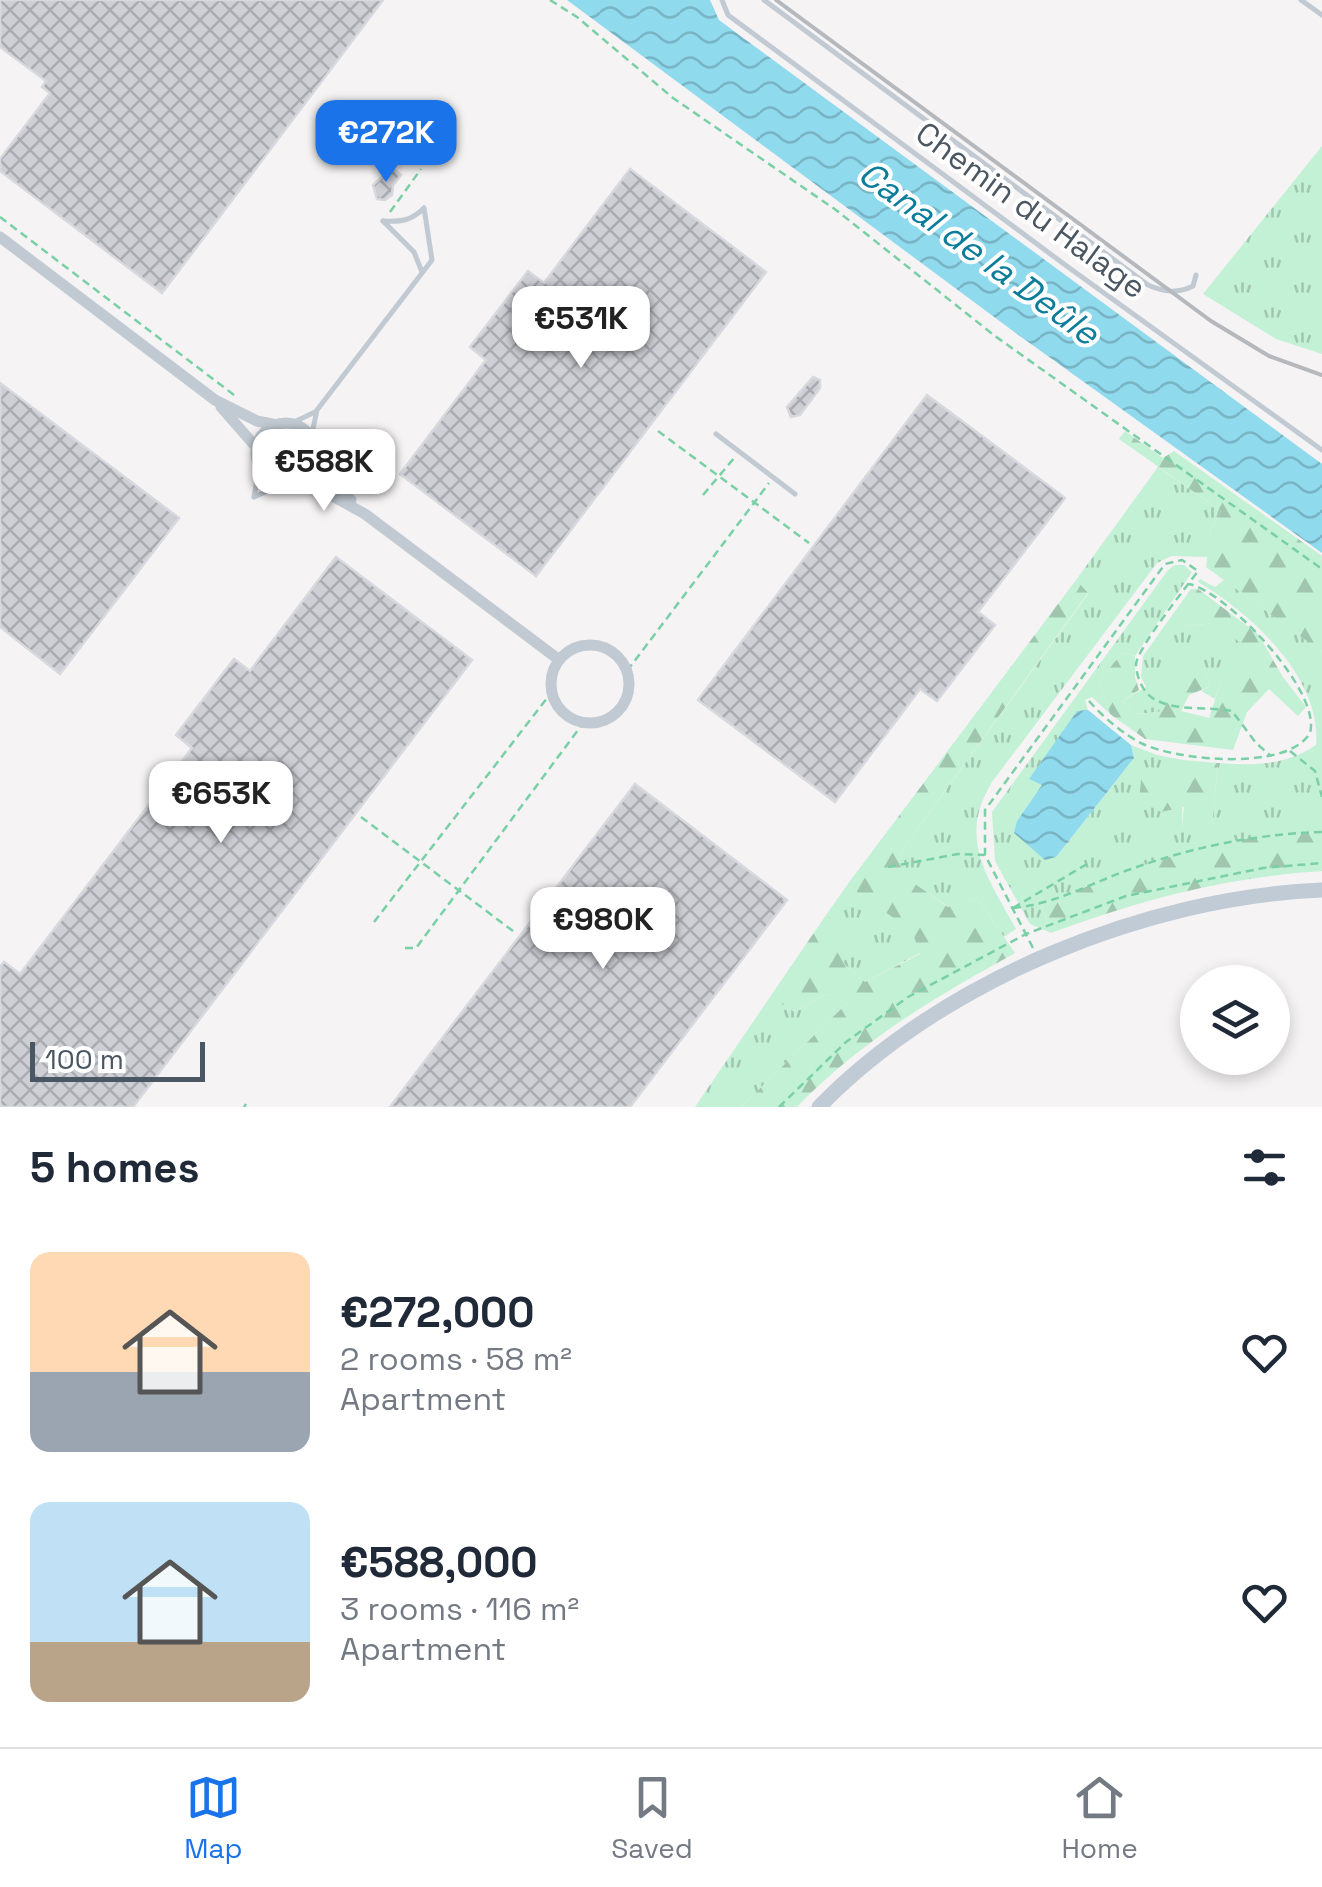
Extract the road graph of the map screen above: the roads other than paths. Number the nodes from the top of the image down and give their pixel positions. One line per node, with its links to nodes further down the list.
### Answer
1 (722, 0): 14 (lane, Chemin du Halage)
2 (764, 0): 7 (lane)
3 (1301, 0): 4 (lane)
4 (1322, 15)
5 (0, 237): 8 (street)
6 (422, 272): 6 (lane); 9 (lane)
7 (1196, 275)
8 (215, 400): 10 (street); 13 (street)
9 (317, 410): 10 (lane); 12 (lane)
10 (284, 424): 12 (street); 13 (street)
11 (716, 434): 18 (lane)
12 (312, 438): 15 (street)
13 (256, 447): 16 (street)
14 (1322, 450)
15 (320, 451): 17 (street); 19 (street)
16 (260, 468): 17 (street); 17 (lane)
17 (291, 482): 19 (street)
18 (795, 494)
19 (365, 514): 20 (street)
20 (558, 659): 20 (street)
21 (1322, 890): 22 (main road)
22 (819, 1107)

